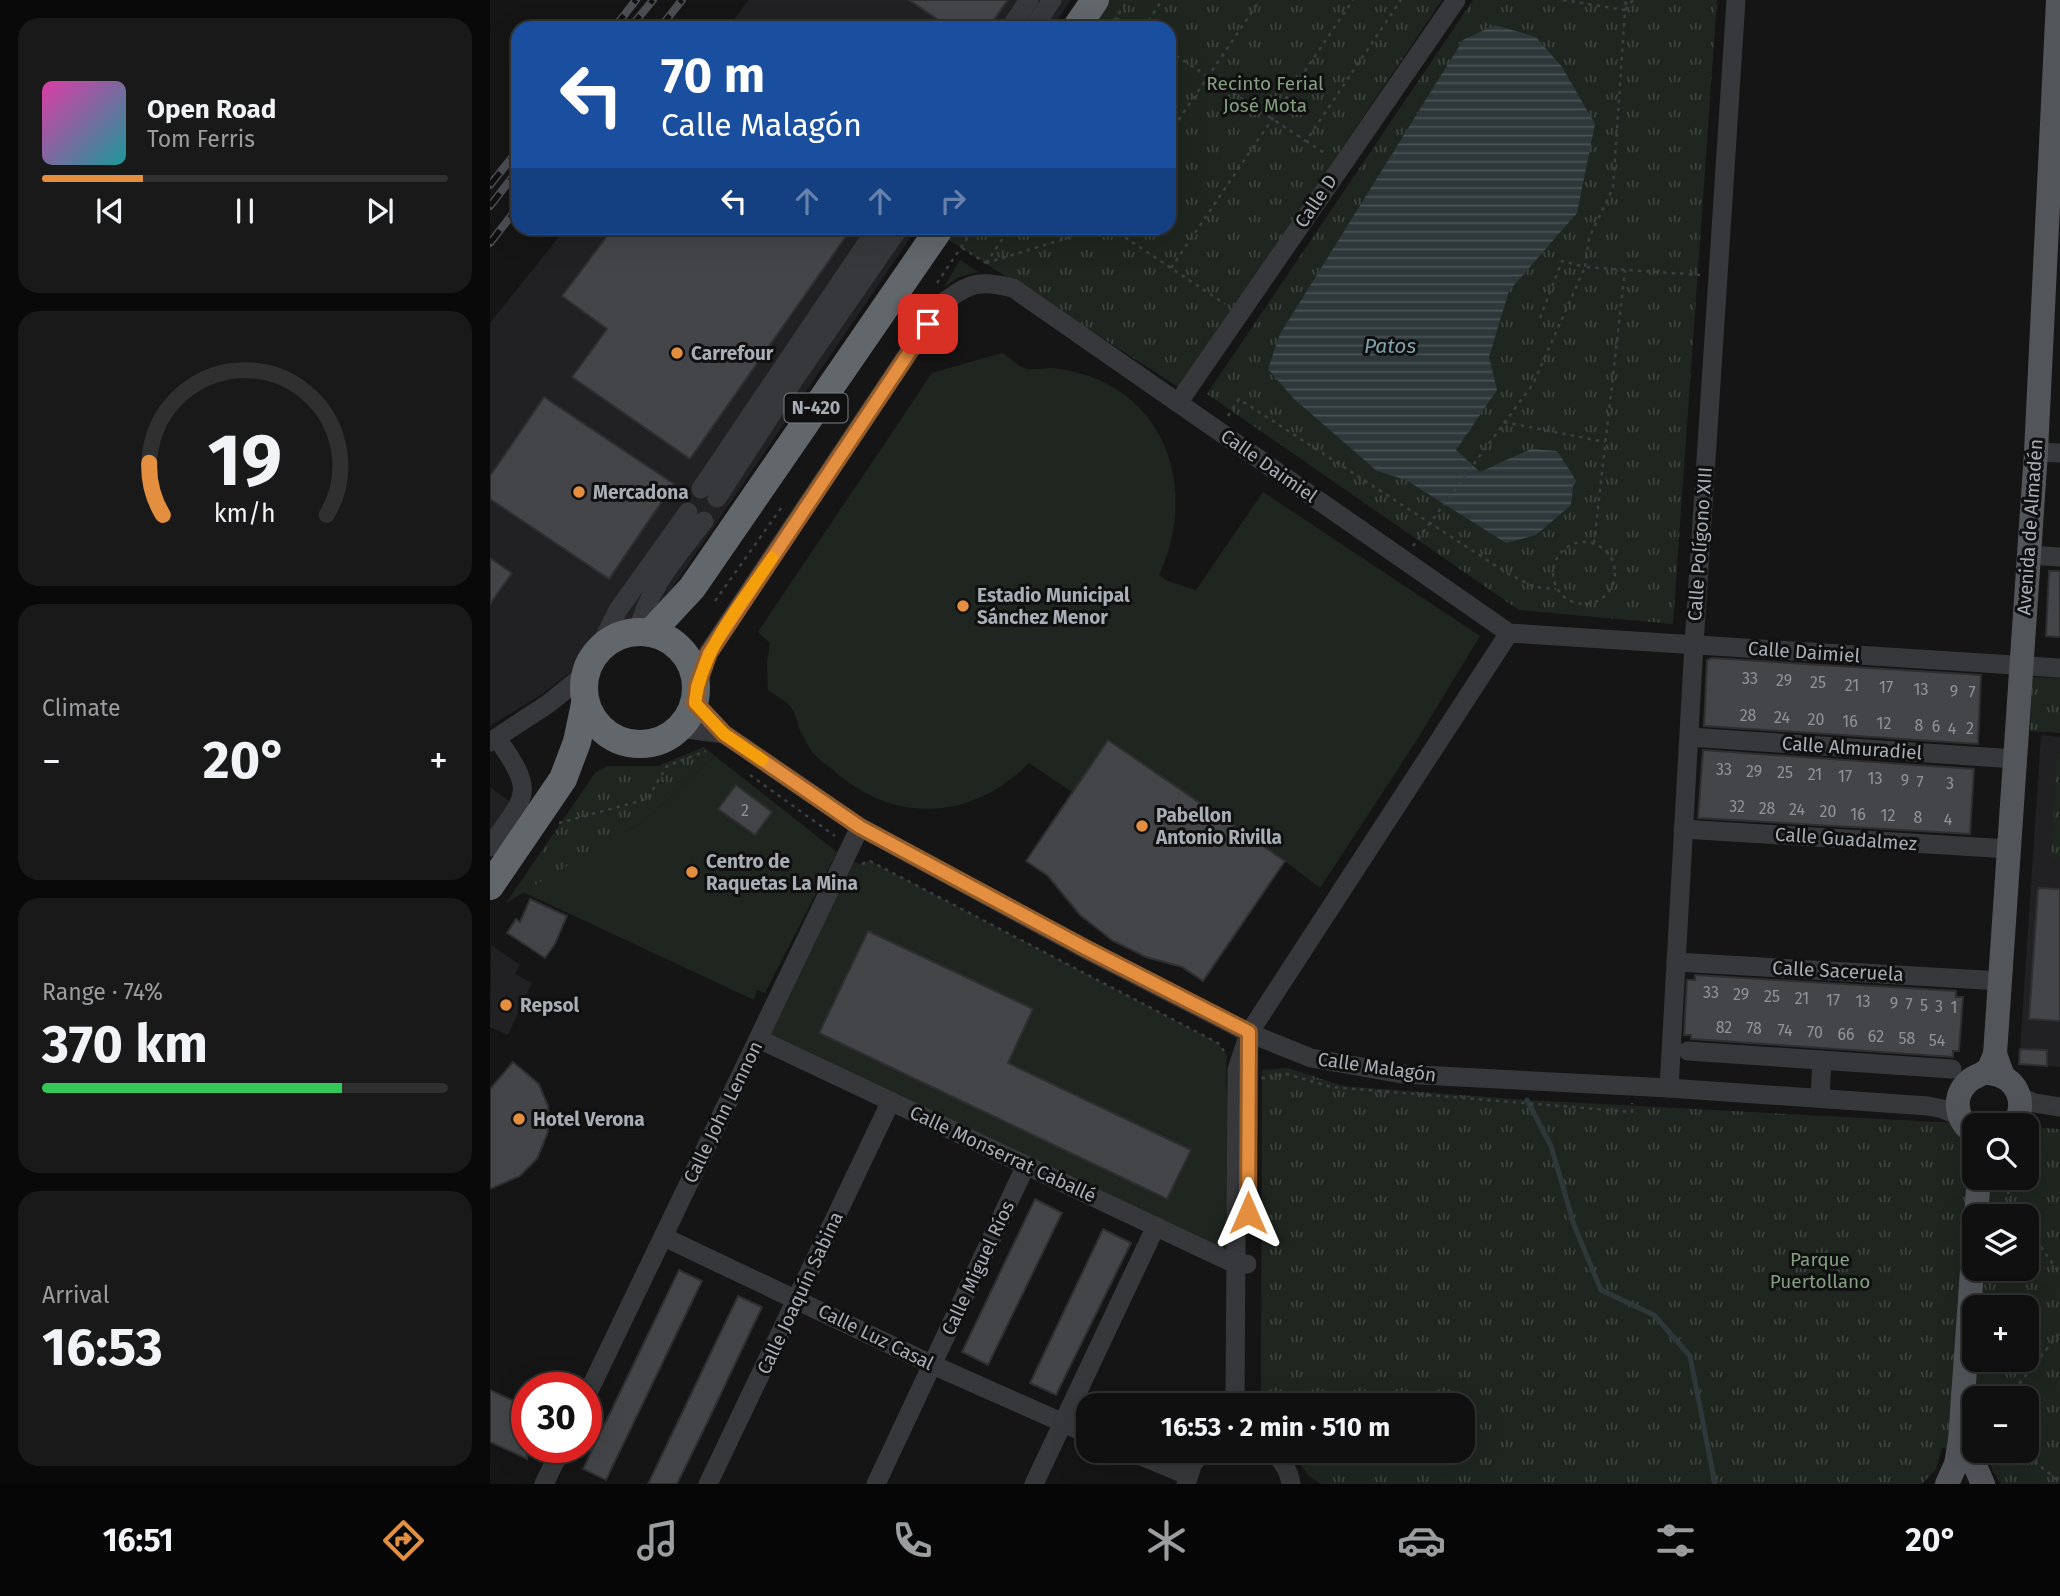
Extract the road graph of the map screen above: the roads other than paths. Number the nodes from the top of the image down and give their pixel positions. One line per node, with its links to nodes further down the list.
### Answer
1 (1029, 0): 6 (street)
2 (1052, 0): 7 (street)
3 (1456, 0): 12 (street, Calle D)
4 (1736, 0): 21 (street, Calle Polígono XIII)
5 (2057, 0): 11 (main road, Avenida de Almadén)
6 (1015, 21)
7 (1038, 21)
8 (873, 235): 14 (street)
9 (894, 235): 14 (street)
10 (935, 235): 18 (highway, N-420)
11 (2052, 285): 13 (main road, Avenida de Almadén)
12 (1178, 403): 20 (street, Calle Daimiel); 27 (street, Calle Daimiel)
13 (2048, 453): 16 (main road, Avenida de Almadén)
14 (709, 493): 15 (street); 15 (street)
15 (696, 516): 19 (street); 22 (street)
16 (2028, 555): 17 (street); 24 (main road, Avenida de Almadén)
17 (2060, 557)
18 (692, 588): 19 (highway, N-420); 23 (highway, N-420)
19 (644, 632): 22 (highway, N-420); 23 (highway)
20 (1509, 633): 21 (street, Calle Daimiel); 42 (street)
21 (1694, 644): 24 (street, Calle Daimiel); 29 (street, Calle Polígono XIII)
22 (599, 649): 26 (highway)
23 (684, 653): 27 (highway, N-420)
24 (2020, 666): 25 (street, Calle Daimiel); 33 (main road, Avenida de Almadén)
25 (2060, 667)
26 (585, 693): 30 (street); 31 (highway); 34 (highway)
27 (696, 694): 28 (highway); 32 (street, Calle Malagón)
28 (680, 729): 31 (highway); 32 (street, Calle Malagón)
29 (1689, 737): 33 (street, Calle Almuradiel); 36 (street, Calle Polígono XIII)
30 (494, 740): 37 (street)
31 (618, 740): 34 (highway)
32 (718, 741): 35 (street, Calle Malagón)
33 (2015, 759): 38 (main road, Avenida de Almadén)
34 (563, 779): 39 (highway)
35 (860, 827): 42 (street, Calle Malagón); 43 (street, Calle John Lennon)
36 (1684, 829): 38 (street, Calle Guadalmez); 40 (street, Calle Polígono XIII)
37 (490, 847)
38 (2009, 849): 41 (main road, Avenida de Almadén)
39 (490, 886)
40 (1676, 962): 41 (street, Calle Saceruela); 48 (street, Calle Polígono XIII)
41 (2001, 981): 46 (main road, Avenida de Almadén)
42 (1249, 1032): 48 (street, Calle Malagón); 58 (street)
43 (759, 1039): 50 (street, Calle Monserrat Caballé); 57 (street, Calle John Lennon)
44 (1688, 1051): 45 (street)
45 (1822, 1060): 47 (street); 49 (street)
46 (1993, 1068): 52 (main road); 53 (main road)
47 (1952, 1069)
48 (1669, 1088): 49 (street, Calle Malagón)
49 (1820, 1098): 54 (street, Calle Malagón)
50 (891, 1101): 55 (street, Calle Monserrat Caballé); 60 (street, Calle Joaquín Sabina)
51 (2057, 1107): 53 (street)
52 (1964, 1113)
53 (2017, 1113)
54 (1962, 1114)
55 (1026, 1165): 56 (street, Calle Monserrat Caballé); 61 (street, Calle Miguel Ríos)
56 (1156, 1226): 58 (street, Calle Monserrat Caballé); 65 (street)
57 (664, 1237): 60 (street, Calle Luz Casal); 62 (street, Calle John Lennon)
58 (1242, 1264): 63 (street); 64 (street)
59 (1971, 1281): 77 (main road)
60 (798, 1299): 61 (street, Calle Luz Casal); 74 (street, Calle Joaquín Sabina)
61 (933, 1366): 65 (street, Calle Luz Casal); 75 (street, Calle Miguel Ríos)
62 (598, 1372)
63 (1236, 1393)
64 (1247, 1393)
65 (1062, 1423): 66 (street, Calle Luz Casal); 76 (street)
66 (1076, 1429)
67 (557, 1463): 73 (street)
68 (1154, 1463): 71 (street)
69 (1283, 1463): 72 (street)
70 (1976, 1463): 78 (main road)
71 (1187, 1479)
72 (1295, 1481)
73 (550, 1482)
74 (708, 1484)
75 (876, 1484)
76 (1034, 1484)
77 (1947, 1484)
78 (1983, 1484)

